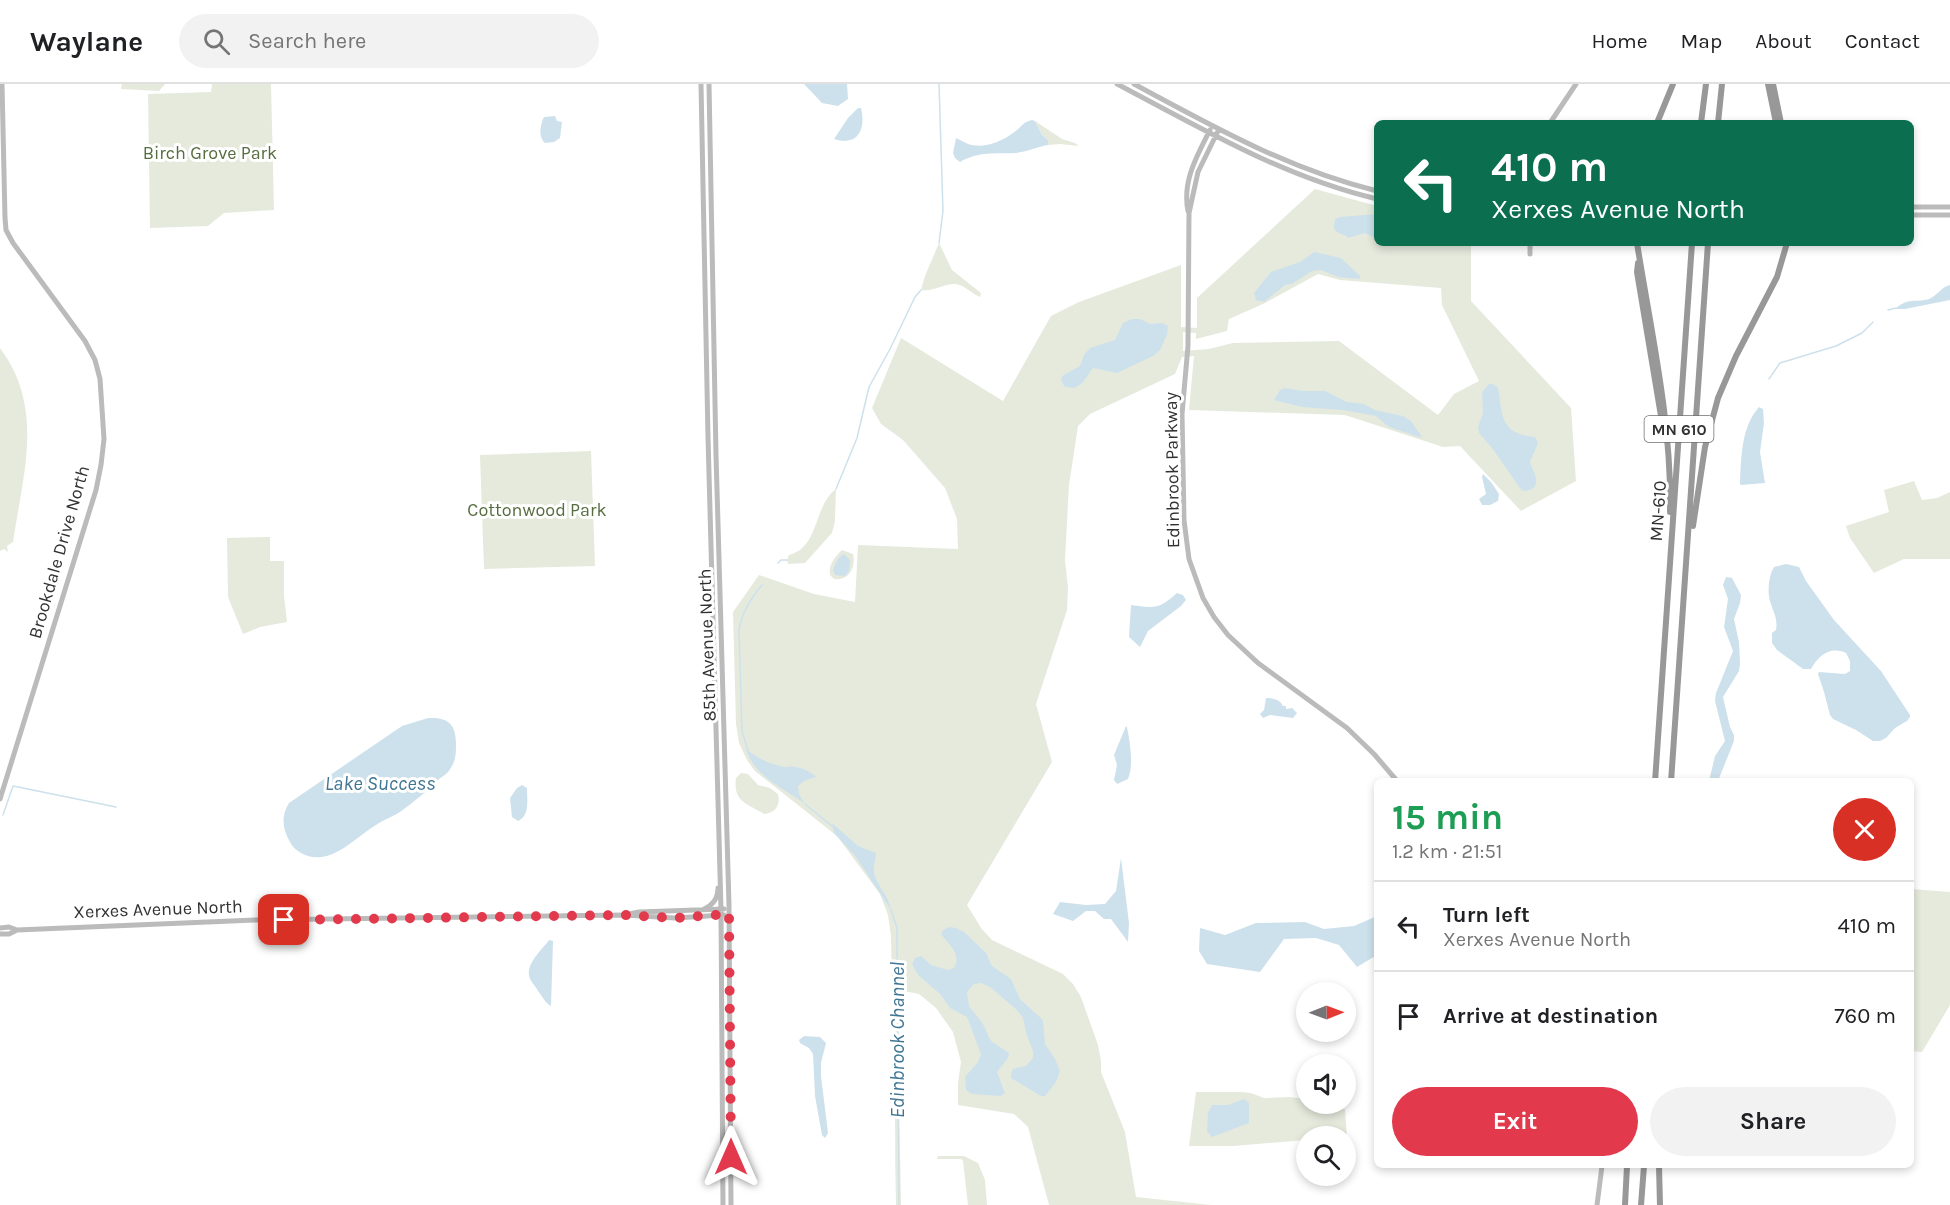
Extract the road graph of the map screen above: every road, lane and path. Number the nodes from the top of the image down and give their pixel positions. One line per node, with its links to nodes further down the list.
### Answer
1 (2, 84): 40 (main road, Brookdale Drive North)
2 (701, 84): 41 (main road, 85th Avenue North)
3 (709, 84): 44 (main road, 85th Avenue North)
4 (1117, 84): 20 (main road)
5 (1134, 84): 18 (main road)
6 (1576, 84): 12 (main road)
7 (1673, 84): 13 (highway)
8 (1706, 84): 14 (highway)
9 (1722, 84): 15 (highway)
10 (1768, 84): 16 (highway)
11 (1773, 84): 17 (highway)
12 (1552, 120)
13 (1658, 120)
14 (1701, 120)
15 (1718, 120)
16 (1775, 120)
17 (1780, 120)
18 (1213, 126): 19 (main road); 20 (main road, Edinbrook Parkway)
19 (1219, 129): 21 (main road, Edinbrook Parkway); 22 (main road)
20 (1209, 132): 21 (main road); 26 (main road, Edinbrook Parkway)
21 (1216, 136): 23 (main road); 26 (main road, Edinbrook Parkway)
22 (1374, 190)
23 (1374, 198)
24 (1914, 207): 25 (main road)
25 (1950, 207)
26 (1188, 213): 37 (main road, Edinbrook Parkway)
27 (1914, 215): 28 (main road)
28 (1950, 215)
29 (1530, 246): 34 (main road)
30 (1638, 246): 36 (highway)
31 (1692, 246): 36 (highway, MN-610 / MN 610)
32 (1708, 246): 35 (highway, MN 610)
33 (1786, 246): 35 (highway)
34 (1530, 254)
35 (1689, 542): 39 (highway, MN-610 / MN 610)
36 (1666, 614): 38 (highway, MN-610 / MN 610)
37 (1395, 778)
38 (1655, 778)
39 (1671, 778)
40 (0, 799)
41 (720, 860): 42 (main road); 43 (main road, 85th Avenue North)
42 (698, 910): 43 (main road, Xerxes Avenue North); 45 (main road, Xerxes Avenue North)
43 (721, 912): 44 (main road, Xerxes Avenue North); 45 (main road, Xerxes Avenue North); 53 (main road, 85th Avenue North)
44 (729, 912): 54 (main road, 85th Avenue North)
45 (624, 915): 47 (main road, Xerxes Avenue North)
46 (0, 928): 47 (main road, Xerxes Avenue North)
47 (17, 930): 48 (main road, Xerxes Avenue North)
48 (0, 934)
49 (1602, 1168): 55 (main road)
50 (1628, 1168): 56 (highway)
51 (1644, 1168): 57 (highway)
52 (1659, 1168): 58 (highway)
53 (723, 1205)
54 (731, 1205)
55 (1597, 1205)
56 (1623, 1205)
57 (1641, 1205)
58 (1660, 1205)

